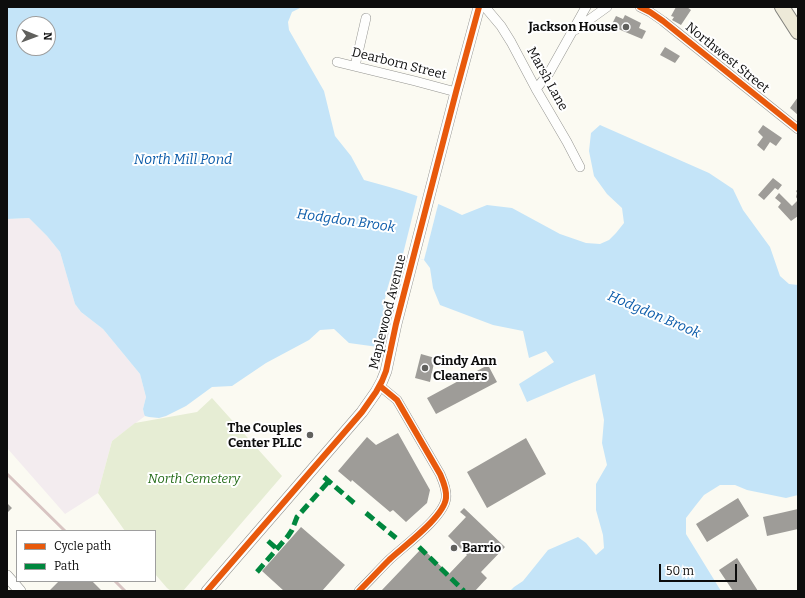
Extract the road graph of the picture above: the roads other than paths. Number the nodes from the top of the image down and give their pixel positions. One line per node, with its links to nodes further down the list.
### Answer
1 (479, 7): 13 (street, Maplewood Avenue)
2 (485, 7): 12 (street, Marsh Lane)
3 (586, 7): 8 (street)
4 (607, 7): 8 (street)
5 (640, 7): 14 (street, Northwest Street)
6 (782, 7): 9 (main road)
7 (366, 18): 11 (street)
8 (572, 32): 12 (street)
9 (798, 32)
10 (337, 62): 11 (street, Dearborn Street)
11 (355, 66): 13 (street, Dearborn Street)
12 (536, 89): 15 (street, Marsh Lane)
13 (456, 92): 16 (street, Maplewood Avenue)
14 (798, 129)
15 (580, 167)
16 (380, 386): 19 (street, Maplewood Avenue); 20 (street)
17 (7, 576): 18 (street)
18 (20, 591)
19 (207, 591)
20 (359, 591)

